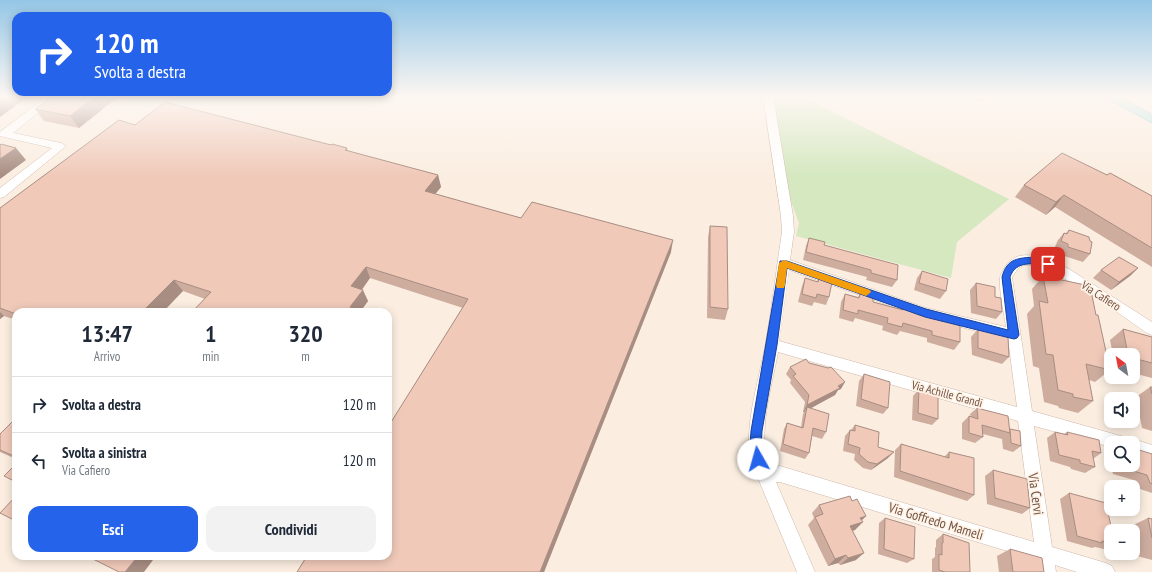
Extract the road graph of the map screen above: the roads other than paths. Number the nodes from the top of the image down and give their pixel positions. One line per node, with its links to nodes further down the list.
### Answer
1 (17, 123): 3 (street)
2 (772, 123): 5 (street)
3 (2, 134): 4 (street)
4 (0, 194)
5 (784, 263): 7 (street); 8 (street)
6 (1152, 329): 7 (street, Via Cafiero)
7 (1014, 335): 9 (street, Via Cafiero)
8 (772, 345): 9 (street, Via Achille Grandi); 13 (street)
9 (1025, 415): 10 (street, Via Achille Grandi); 14 (street, Via Cervi)
10 (1104, 438)
11 (1140, 448): 12 (street)
12 (1152, 452)
13 (765, 476): 14 (street, Via Goffredo Mameli); 15 (street)
14 (1044, 553): 16 (street, Via Cervi); 17 (street, Via Goffredo Mameli)
15 (806, 572)
16 (1046, 572)
17 (1106, 572)

